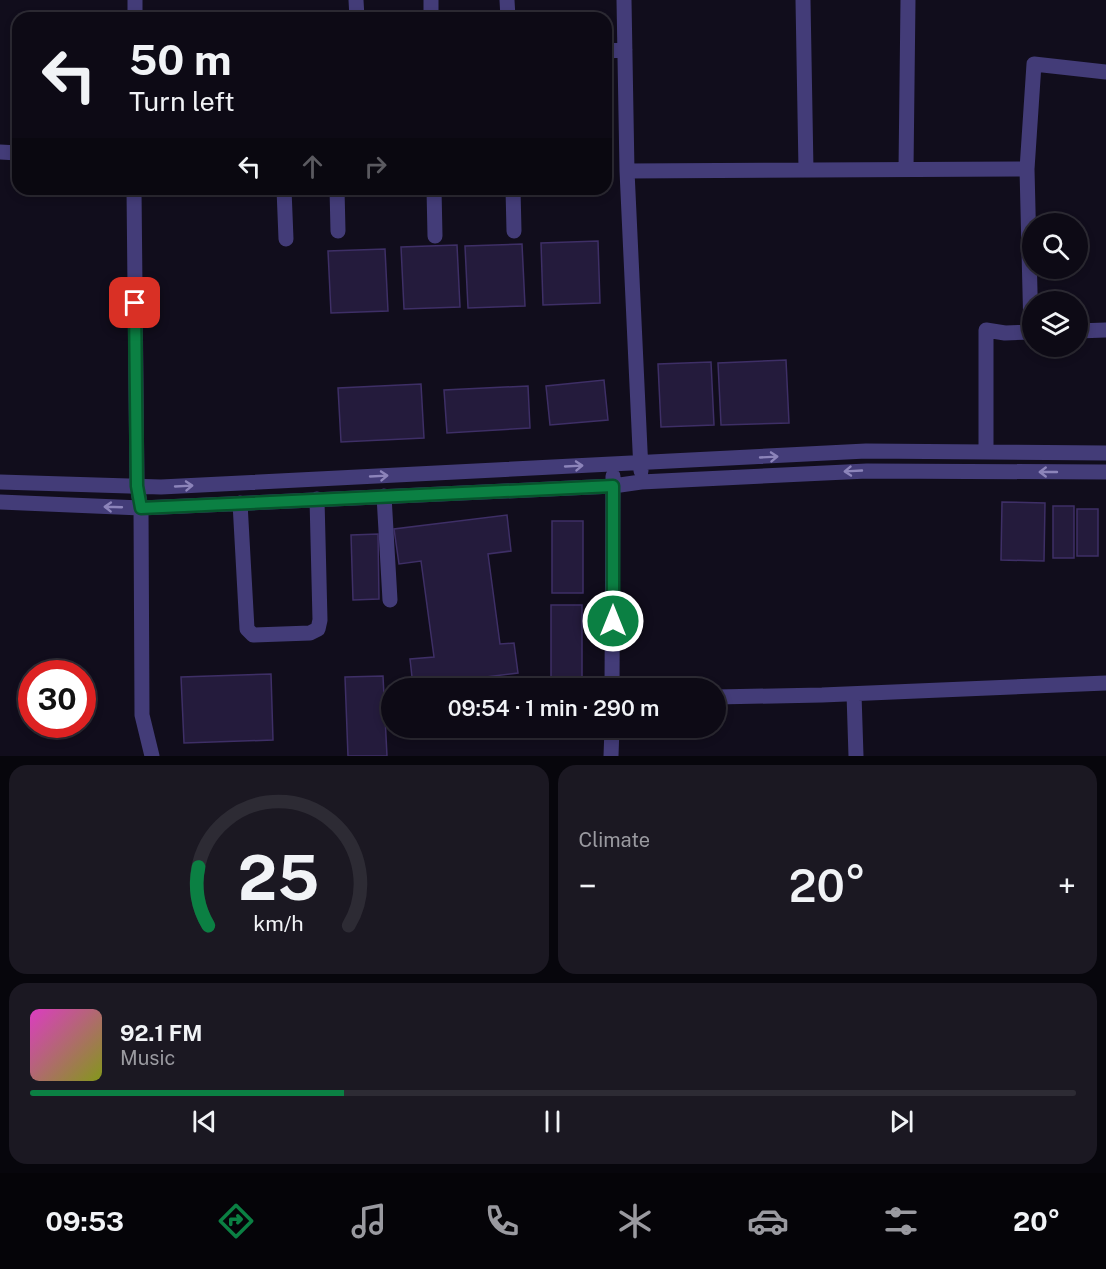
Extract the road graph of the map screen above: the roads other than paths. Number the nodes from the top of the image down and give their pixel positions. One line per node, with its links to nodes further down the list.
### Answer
1 (624, 0): 4 (street)
2 (803, 0): 8 (street)
3 (908, 0): 9 (street)
4 (625, 50): 5 (street); 10 (street)
5 (612, 51)
6 (1106, 72): 7 (street)
7 (1027, 169): 9 (street); 20 (street)
8 (806, 170): 9 (street); 10 (street)
9 (906, 170)
10 (627, 171): 26 (street)
11 (134, 195): 31 (street)
12 (284, 195): 19 (street)
13 (337, 195): 16 (street)
14 (434, 195): 18 (street)
15 (513, 195): 17 (street)
16 (338, 231)
17 (514, 231)
18 (435, 236)
19 (286, 239)
20 (1030, 291)
21 (1106, 330): 22 (street)
22 (1088, 331)
23 (1022, 332): 24 (street)
24 (986, 452): 25 (street); 26 (street, one-way to 24)
25 (1106, 453)
26 (641, 463): 27 (street); 30 (street)
27 (613, 464): 31 (street, one-way to 27); 32 (street)
28 (1106, 472): 30 (street, one-way to 30)
29 (0, 482): 31 (street)
30 (641, 482): 32 (street)
31 (137, 486): 37 (street)
32 (613, 486): 33 (street); 39 (street)
33 (384, 496): 34 (street); 38 (street)
34 (317, 499): 36 (street); 36 (street)
35 (0, 502): 37 (street, one-way to 35)
36 (240, 503): 37 (street)
37 (141, 508): 44 (street)
38 (390, 600)
39 (612, 678)
40 (1106, 683): 41 (street)
41 (854, 694): 42 (street); 46 (street)
42 (726, 697)
43 (612, 738): 45 (street)
44 (152, 756)
45 (611, 756)
46 (856, 756)

